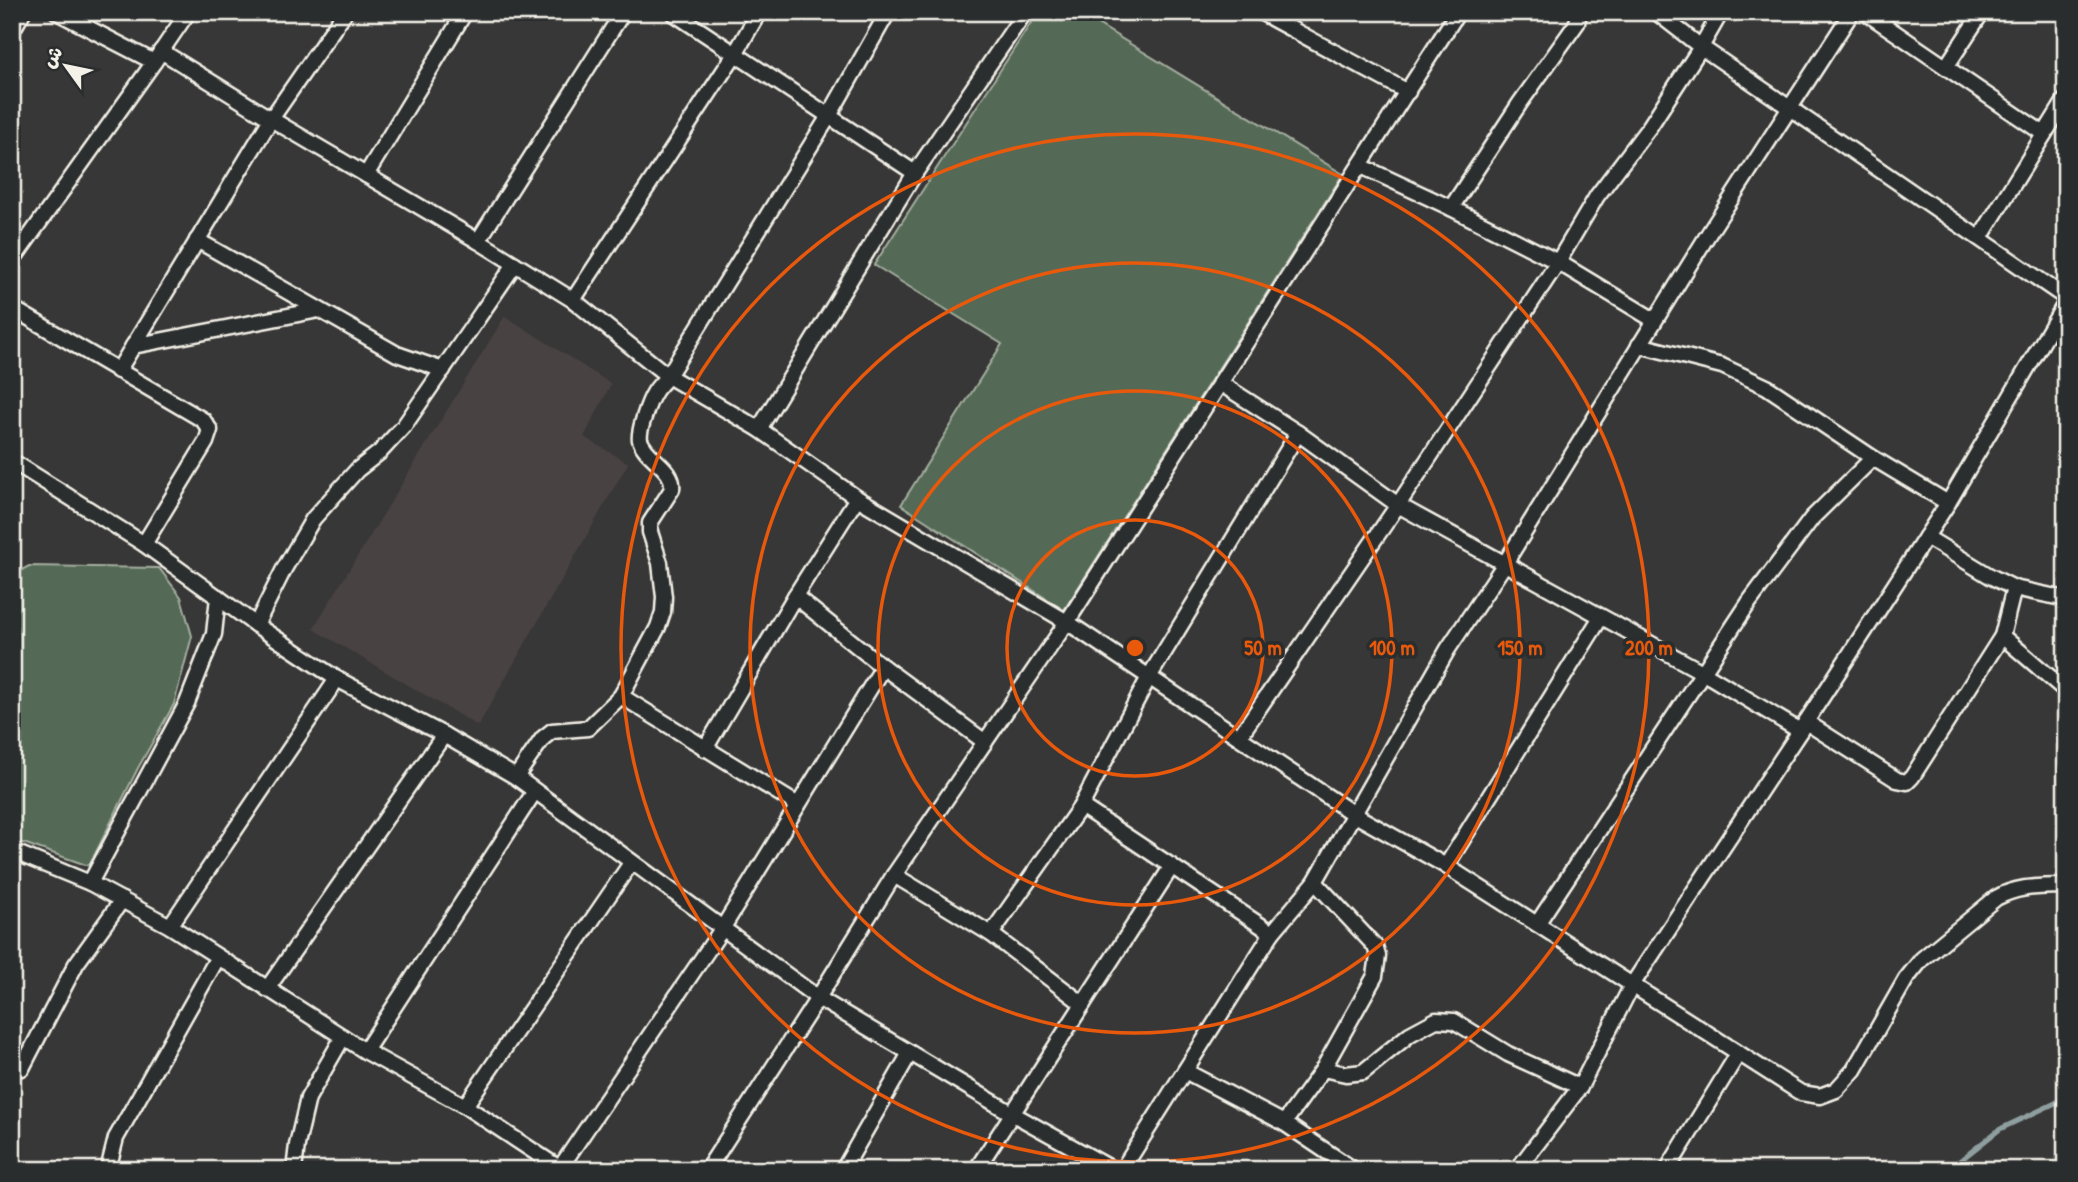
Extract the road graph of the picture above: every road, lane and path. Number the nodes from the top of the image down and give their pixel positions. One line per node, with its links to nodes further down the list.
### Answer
1 (23, 12): 19 (street)
2 (57, 12): 22 (street)
3 (188, 12): 22 (street)
4 (345, 12): 28 (street)
5 (466, 12): 32 (street)
6 (623, 12): 36 (street)
7 (672, 12): 21 (street)
8 (759, 12): 21 (street)
9 (888, 12): 27 (street)
10 (1025, 12): 31 (street)
11 (1260, 12): 24 (street)
12 (1458, 12): 24 (street)
13 (1579, 12): 33 (street)
14 (1656, 12): 20 (street)
15 (1721, 12): 20 (street)
16 (1852, 12): 26 (street)
17 (1865, 12): 23 (street)
18 (1982, 12): 23 (street)
19 (12, 31)
20 (1702, 47): 26 (street); 38 (street)
21 (734, 54): 27 (street); 40 (street)
22 (157, 57): 28 (street); 37 (street)
23 (1946, 67): 29 (street)
24 (1408, 92): 30 (street)
25 (2066, 99): 29 (street)
26 (1790, 108): 34 (street); 44 (street)
27 (829, 117): 31 (street); 49 (street)
28 (271, 119): 32 (street); 35 (street)
29 (2044, 134): 34 (street)
30 (1361, 166): 33 (street); 50 (street)
31 (915, 173): 51 (street)
32 (366, 175): 36 (street)
33 (1451, 208): 38 (street)
34 (1980, 238): 41 (street)
35 (197, 240): 42 (street); 46 (street)
36 (478, 240): 39 (street)
37 (12, 261)
38 (1558, 262): 44 (street); 57 (street)
39 (515, 264): 40 (street); 47 (street)
40 (573, 300): 49 (street)
41 (2066, 300): 56 (street)
42 (319, 310): 46 (street); 47 (street)
43 (13, 312): 48 (street)
44 (1654, 320): 45 (street)
45 (1639, 345): 53 (street); 60 (street)
46 (133, 346): 48 (street)
47 (443, 370): 67 (street)
48 (118, 371): 59 (street)
49 (668, 376): 51 (street); 74 (street)
50 (1220, 383): 52 (street); 66 (street)
51 (759, 429): 55 (street)
52 (1298, 433): 57 (street); 71 (street)
53 (1873, 458): 56 (street); 70 (street)
54 (12, 461): 59 (street)
55 (857, 498): 62 (street); 66 (street)
56 (1948, 503): 58 (street)
57 (1398, 505): 60 (street); 77 (street)
58 (1926, 537): 61 (street); 75 (street)
59 (144, 544): 63 (street)
60 (1504, 565): 65 (street); 84 (street)
61 (2014, 588): 64 (street); 68 (street)
62 (794, 596): 69 (street); 79 (street)
63 (218, 597): 67 (street); 91 (street)
64 (2066, 599)
65 (1601, 617): 70 (street); 88 (street)
66 (1067, 622): 71 (street); 78 (street)
67 (256, 625): 72 (street)
68 (2002, 636): 73 (street); 75 (street)
69 (883, 667): 78 (street); 82 (street)
70 (1704, 673): 75 (street); 94 (street)
71 (1149, 677): 77 (street); 83 (street)
72 (337, 679): 76 (street); 95 (street)
73 (2066, 691)
74 (621, 696): 79 (street); 80 (street)
75 (1803, 727): 100 (street)
76 (444, 735): 80 (street); 101 (street)
77 (1239, 737): 84 (street)
78 (985, 742): 89 (street)
79 (705, 749): 82 (street)
80 (516, 777): 81 (street)
81 (535, 791): 86 (street); 105 (street)
82 (798, 805): 96 (street)
83 (1081, 806): 87 (street); 98 (street)
84 (1355, 815): 88 (street); 90 (street)
85 (12, 851): 91 (street)
86 (631, 863): 96 (street); 112 (street)
87 (1172, 866): 97 (street); 103 (street)
88 (1446, 866): 94 (street)
89 (894, 875): 98 (street); 102 (street)
90 (1315, 882): 97 (street); 109 (street)
91 (90, 883): 93 (street)
92 (2066, 886): 107 (street)
93 (122, 900): 95 (street); 108 (street)
94 (1537, 925): 100 (street)
95 (170, 926): 99 (street)
96 (722, 929): 102 (street); 115 (street)
97 (1272, 933): 110 (street)
98 (991, 934): 103 (street)
99 (218, 957): 101 (street); 116 (street)
100 (1632, 985): 107 (street); 111 (street)
101 (267, 989): 104 (street)
102 (818, 998): 106 (street); 118 (street)
103 (1083, 1004): 113 (street)
104 (343, 1037): 105 (street); 117 (street)
105 (365, 1051): 112 (street)
106 (910, 1054): 113 (street); 119 (street)
107 (1738, 1054): 125 (street)
108 (22, 1068)
109 (1323, 1069): 111 (street); 114 (street)
110 (1185, 1071): 114 (street); 122 (street)
111 (1580, 1087): 124 (street)
112 (465, 1106): 115 (street)
113 (1013, 1114): 120 (street); 121 (street)
114 (1284, 1123): 123 (street)
115 (561, 1169)
116 (108, 1170)
117 (294, 1170)
118 (706, 1170)
119 (843, 1170)
120 (975, 1170)
121 (1114, 1170)
122 (1122, 1170)
123 (1354, 1170)
124 (1517, 1170)
125 (1668, 1170)

